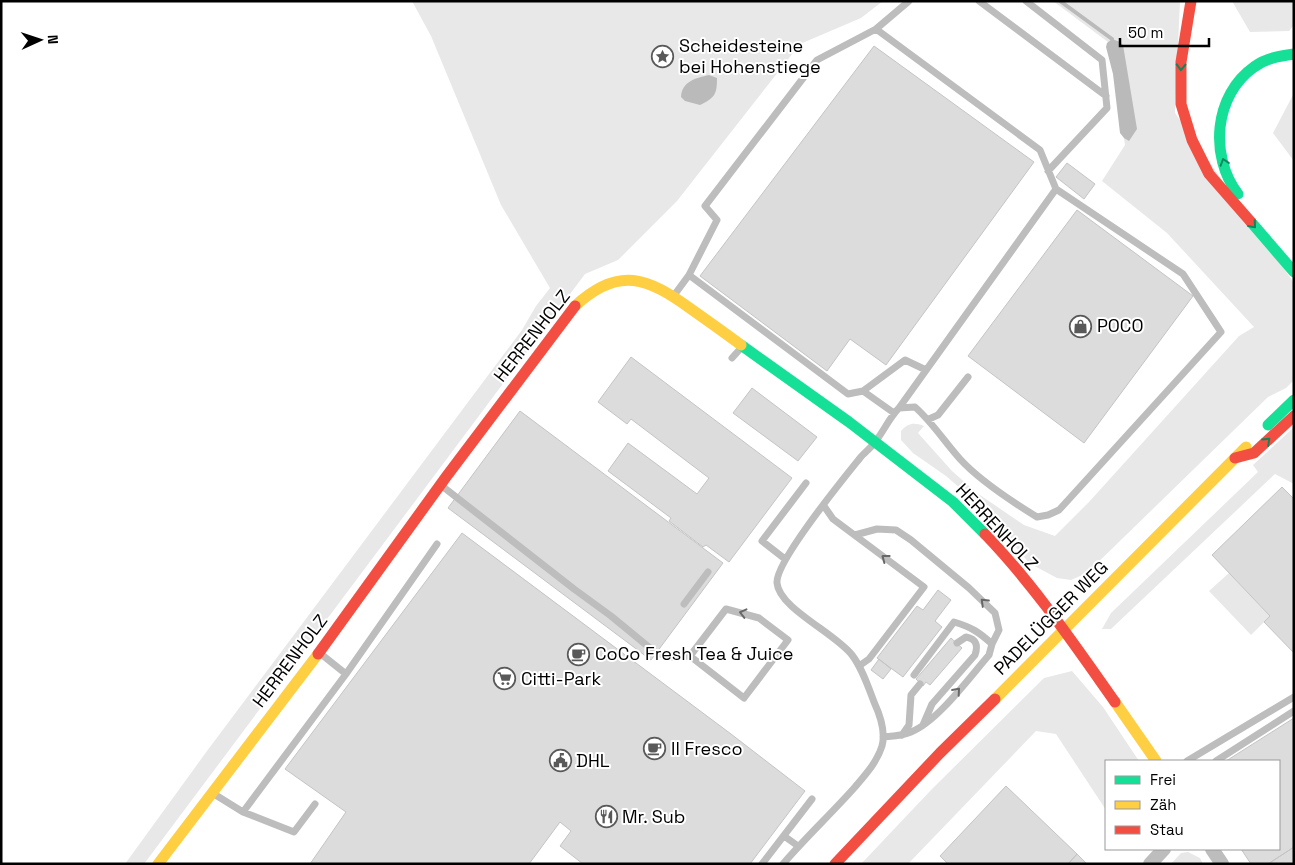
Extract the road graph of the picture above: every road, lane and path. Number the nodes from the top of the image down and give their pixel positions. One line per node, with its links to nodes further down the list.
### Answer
1 (909, 1): 5 (lane)
2 (979, 1): 7 (lane)
3 (1026, 1): 7 (lane)
4 (1191, 1): 11 (main road, one-way to 11)
5 (876, 30): 8 (lane); 12 (lane)
6 (1294, 54): 10 (main road, one-way to 6)
7 (1106, 96): 8 (lane)
8 (1048, 171): 9 (lane)
9 (1056, 189): 16 (lane); 22 (lane)
10 (1294, 255)
11 (1294, 272)
12 (689, 275): 13 (lane); 18 (lane)
13 (673, 296): 14 (main road, HERRENHOLZ); 26 (main road, HERRENHOLZ)
14 (742, 346): 15 (lane); 23 (main road, HERRENHOLZ)
15 (732, 358)
16 (926, 370): 18 (lane); 20 (lane)
17 (968, 377): 22 (lane)
18 (863, 391): 20 (lane)
19 (1294, 400): 24 (main road, PADELÜGGER WEG)
20 (896, 410): 22 (lane); 23 (lane)
21 (1294, 416): 24 (main road, one-way to 21)
22 (929, 420)
23 (875, 443): 27 (lane); 33 (main road, HERRENHOLZ)
24 (1235, 458): 33 (main road, PADELÜGGER WEG)
25 (806, 483): 30 (lane)
26 (441, 485): 36 (main road, HERRENHOLZ); 37 (lane)
27 (824, 506): 28 (lane); 30 (lane)
28 (855, 535): 35 (lane, one-way to 28); 38 (lane, one-way to 28)
29 (437, 544): 39 (lane)
30 (785, 559): 38 (lane)
31 (708, 572): 32 (lane)
32 (684, 604)
33 (1065, 630): 47 (main road, HERRENHOLZ); 61 (main road, PADELÜGGER WEG)
34 (956, 643): 44 (lane)
35 (992, 644): 40 (lane); 44 (lane, one-way to 35)
36 (319, 652): 39 (lane); 50 (main road, HERRENHOLZ)
37 (690, 656): 37 (lane, one-way to 37)
38 (858, 666): 46 (lane)
39 (346, 674): 53 (lane)
40 (914, 675)
41 (920, 684): 45 (lane)
42 (1294, 697): 48 (lane)
43 (1294, 711): 49 (lane)
44 (923, 726): 45 (lane)
45 (902, 735): 46 (lane)
46 (884, 737): 55 (lane)
47 (1155, 760)
48 (1189, 760)
49 (1218, 760)
50 (212, 793): 53 (lane); 58 (main road, HERRENHOLZ)
51 (812, 799): 54 (lane)
52 (315, 804): 53 (lane)
53 (242, 812)
54 (784, 836): 55 (lane); 59 (lane)
55 (798, 846): 60 (lane)
56 (1163, 850): 62 (street)
57 (1213, 850): 63 (street)
58 (158, 864)
59 (762, 864)
60 (783, 864)
61 (835, 864)
62 (1150, 864)
63 (1222, 864)

